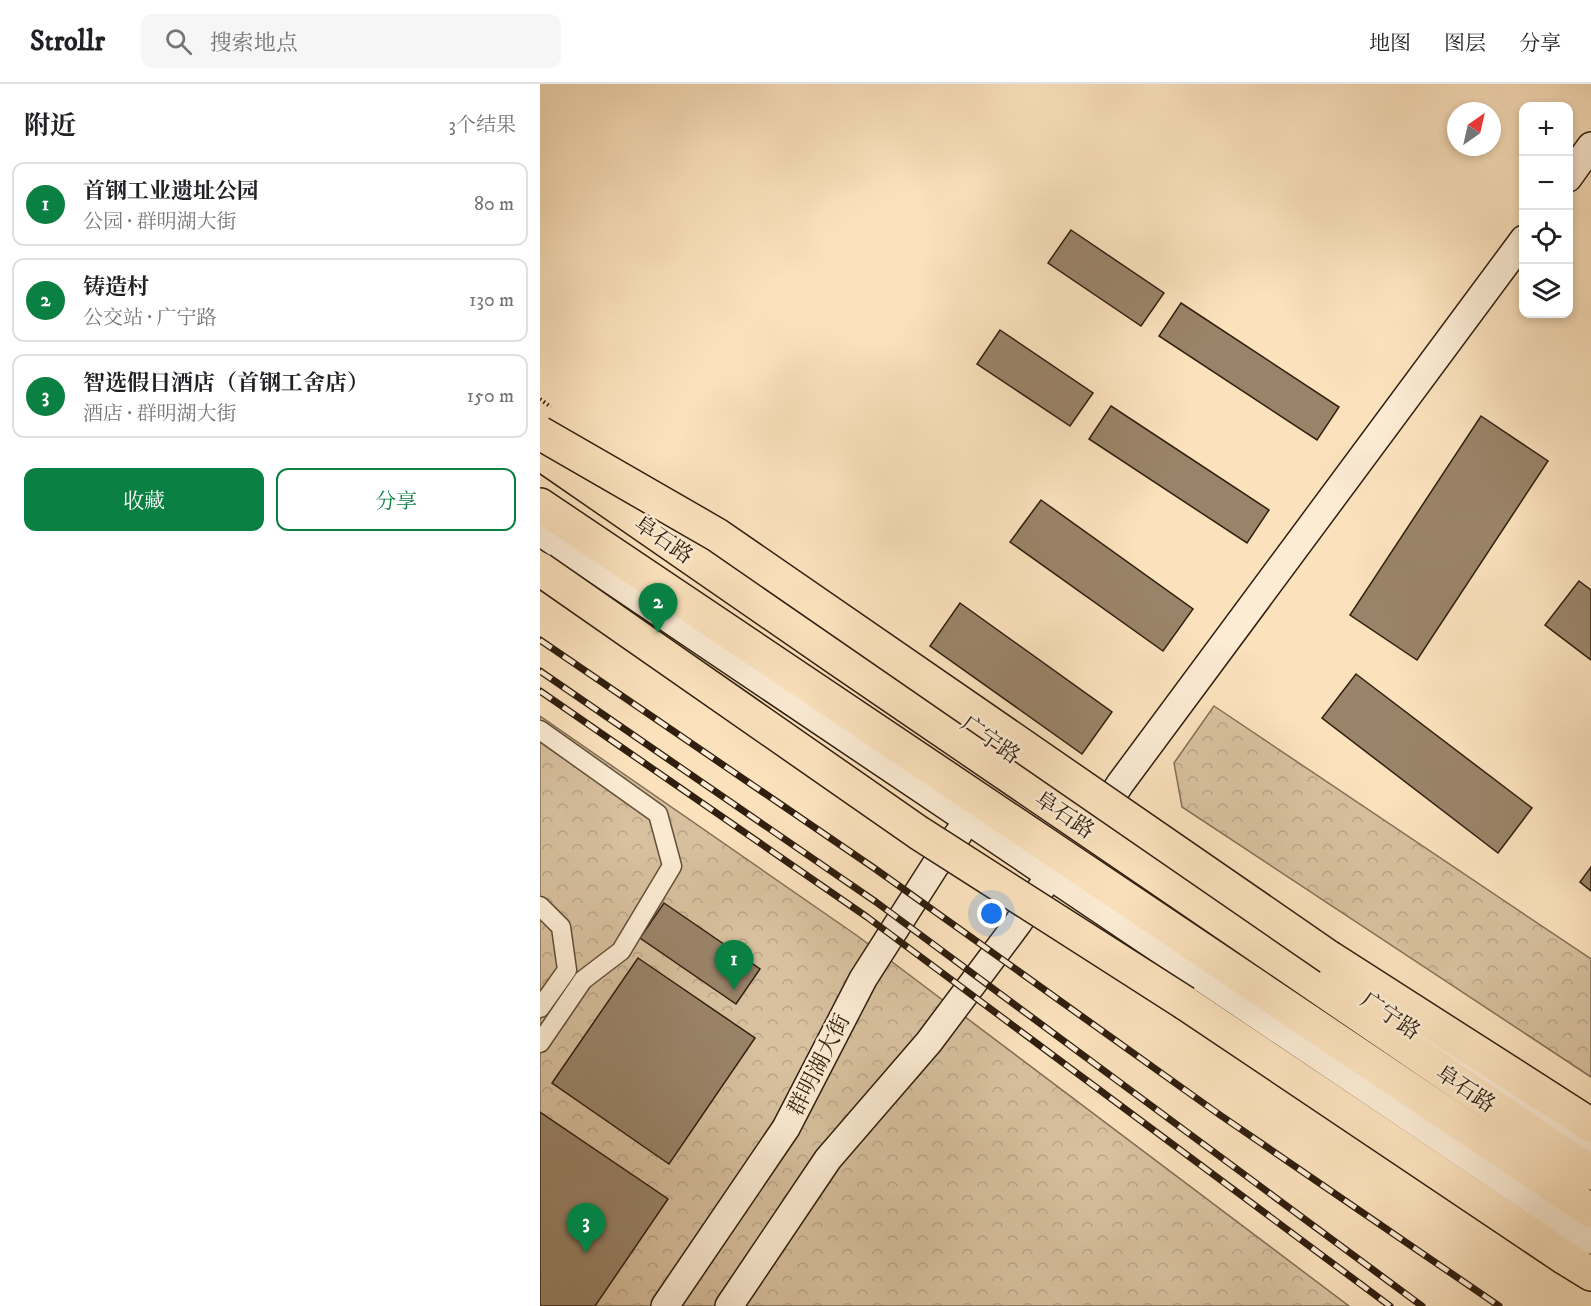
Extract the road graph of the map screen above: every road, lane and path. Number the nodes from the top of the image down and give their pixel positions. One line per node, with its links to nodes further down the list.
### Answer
1 (1519, 245): 8 (street)
2 (540, 432): 8 (street, 广宁路); 14 (highway, bridge)
3 (540, 453): 16 (highway, 阜石路)
4 (540, 505): 17 (highway, 阜石路)
5 (540, 532): 9 (street)
6 (540, 569): 19 (highway, bridge)
7 (540, 730): 13 (street)
8 (1101, 814): 15 (street, 广宁路)
9 (968, 820): 10 (street); 20 (street, 群明湖大街)
10 (1050, 876): 18 (street); 21 (street)
11 (540, 906): 12 (street)
12 (540, 1008)
13 (540, 1042)
14 (1591, 1125)
15 (1591, 1149)
16 (1591, 1173)
17 (1591, 1211)
18 (1591, 1240)
19 (1591, 1274)
20 (665, 1306)
21 (729, 1306)

